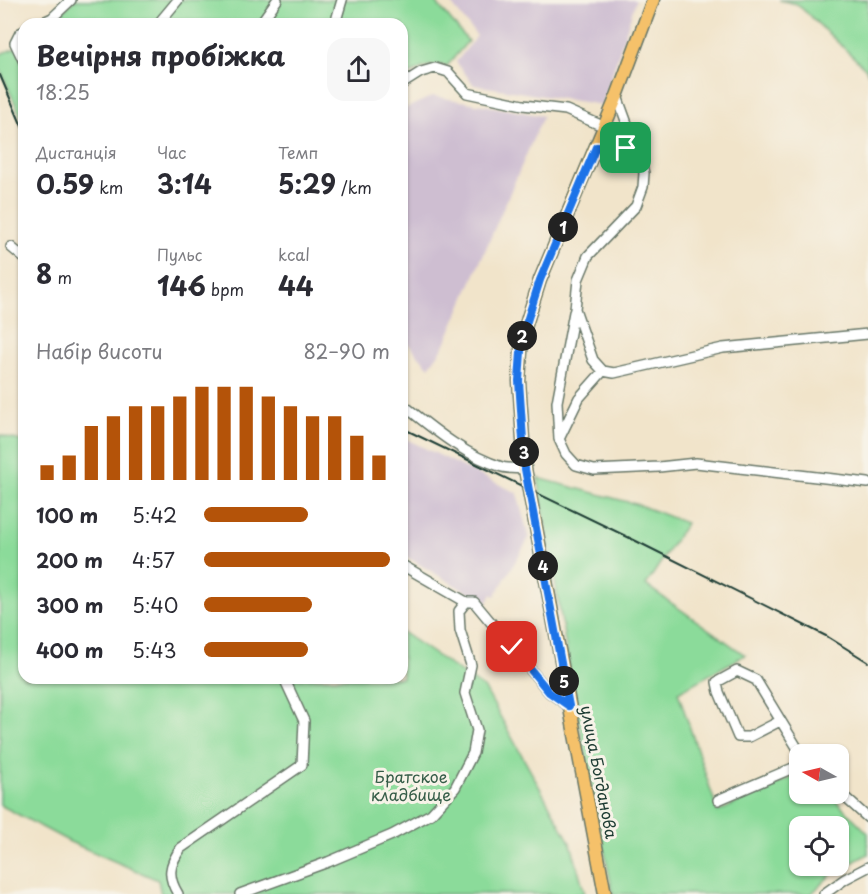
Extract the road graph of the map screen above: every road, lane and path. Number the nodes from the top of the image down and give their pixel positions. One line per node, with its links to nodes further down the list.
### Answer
1 (71, 0): 6 (street)
2 (178, 0): 7 (street)
3 (277, 0): 8 (street)
4 (342, 0): 9 (street)
5 (653, 0): 11 (main road, улица Богданова)
6 (55, 18)
7 (163, 18)
8 (264, 18)
9 (337, 18)
10 (408, 80): 12 (street)
11 (617, 96): 12 (main road, улица Богданова); 14 (street)
12 (605, 127): 13 (main road, улица Богданова)
13 (596, 147): 14 (street); 22 (main road, улица Богданова)
14 (641, 161): 17 (street)
15 (11, 247): 16 (street)
16 (18, 253)
17 (575, 309): 19 (street); 21 (street)
18 (868, 334): 19 (street)
19 (603, 372): 21 (street)
20 (408, 408): 22 (street)
21 (559, 439): 23 (street)
22 (525, 469): 27 (main road, улица Богданова)
23 (868, 483)
24 (408, 568): 25 (street)
25 (466, 602): 27 (street); 37 (street)
26 (287, 684): 36 (street)
27 (569, 706): 38 (main road, улица Богданова)
28 (780, 721): 28 (street); 29 (street)
29 (795, 744)
30 (789, 770): 31 (street)
31 (718, 800)
32 (849, 801): 33 (street)
33 (868, 818)
34 (868, 867): 35 (street)
35 (825, 893)
36 (178, 894)
37 (240, 894)
38 (605, 894)

